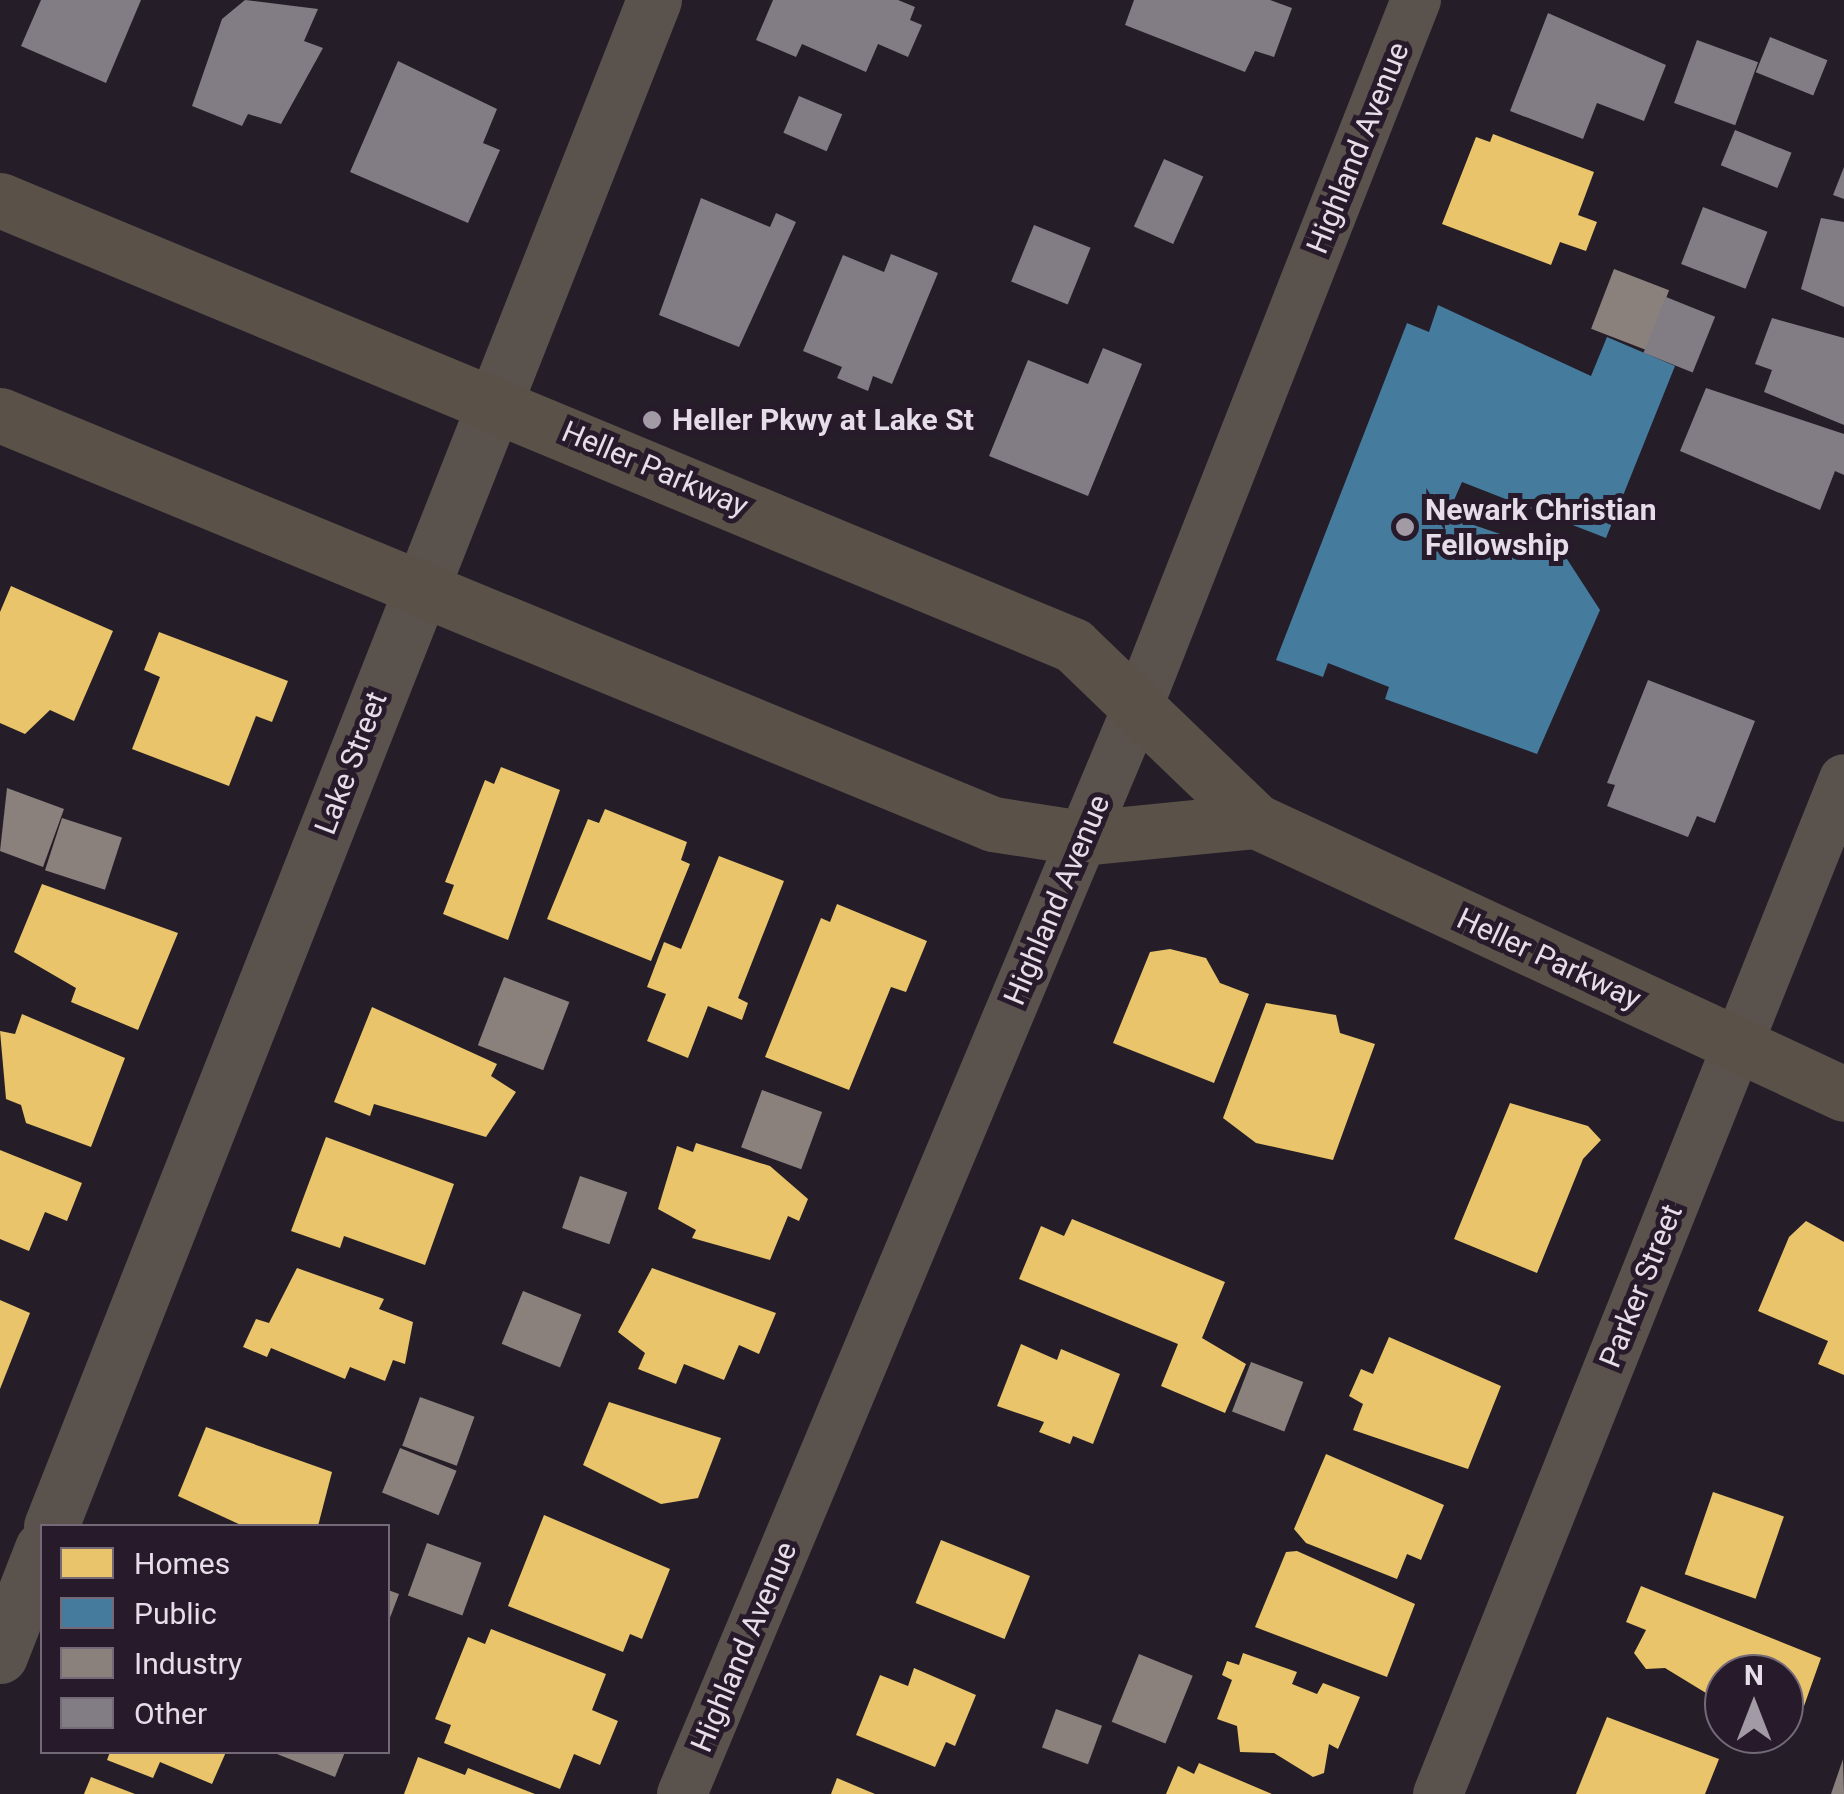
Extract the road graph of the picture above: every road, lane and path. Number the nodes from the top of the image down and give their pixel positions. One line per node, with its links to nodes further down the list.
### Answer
1 (654, 0): 4 (street, Lake Street)
2 (1416, 0): 7 (street, Highland Avenue)
3 (0, 200): 4 (main road, Heller Parkway)
4 (494, 402): 6 (street, Lake Street); 7 (main road, Heller Parkway)
5 (0, 415): 6 (main road)
6 (422, 584): 10 (main road); 13 (street, Lake Street)
7 (1138, 706): 9 (main road, Heller Parkway); 10 (street, Highland Avenue)
8 (1844, 778): 11 (street, Parker Street)
9 (1256, 821): 10 (main road); 11 (main road, Heller Parkway)
10 (1082, 838): 16 (street, Highland Avenue)
11 (1736, 1047): 12 (main road, Heller Parkway); 17 (street, Parker Street)
12 (1844, 1094)
13 (52, 1524)
14 (40, 1553): 15 (street)
15 (0, 1656)
16 (682, 1794)
17 (1438, 1794)

